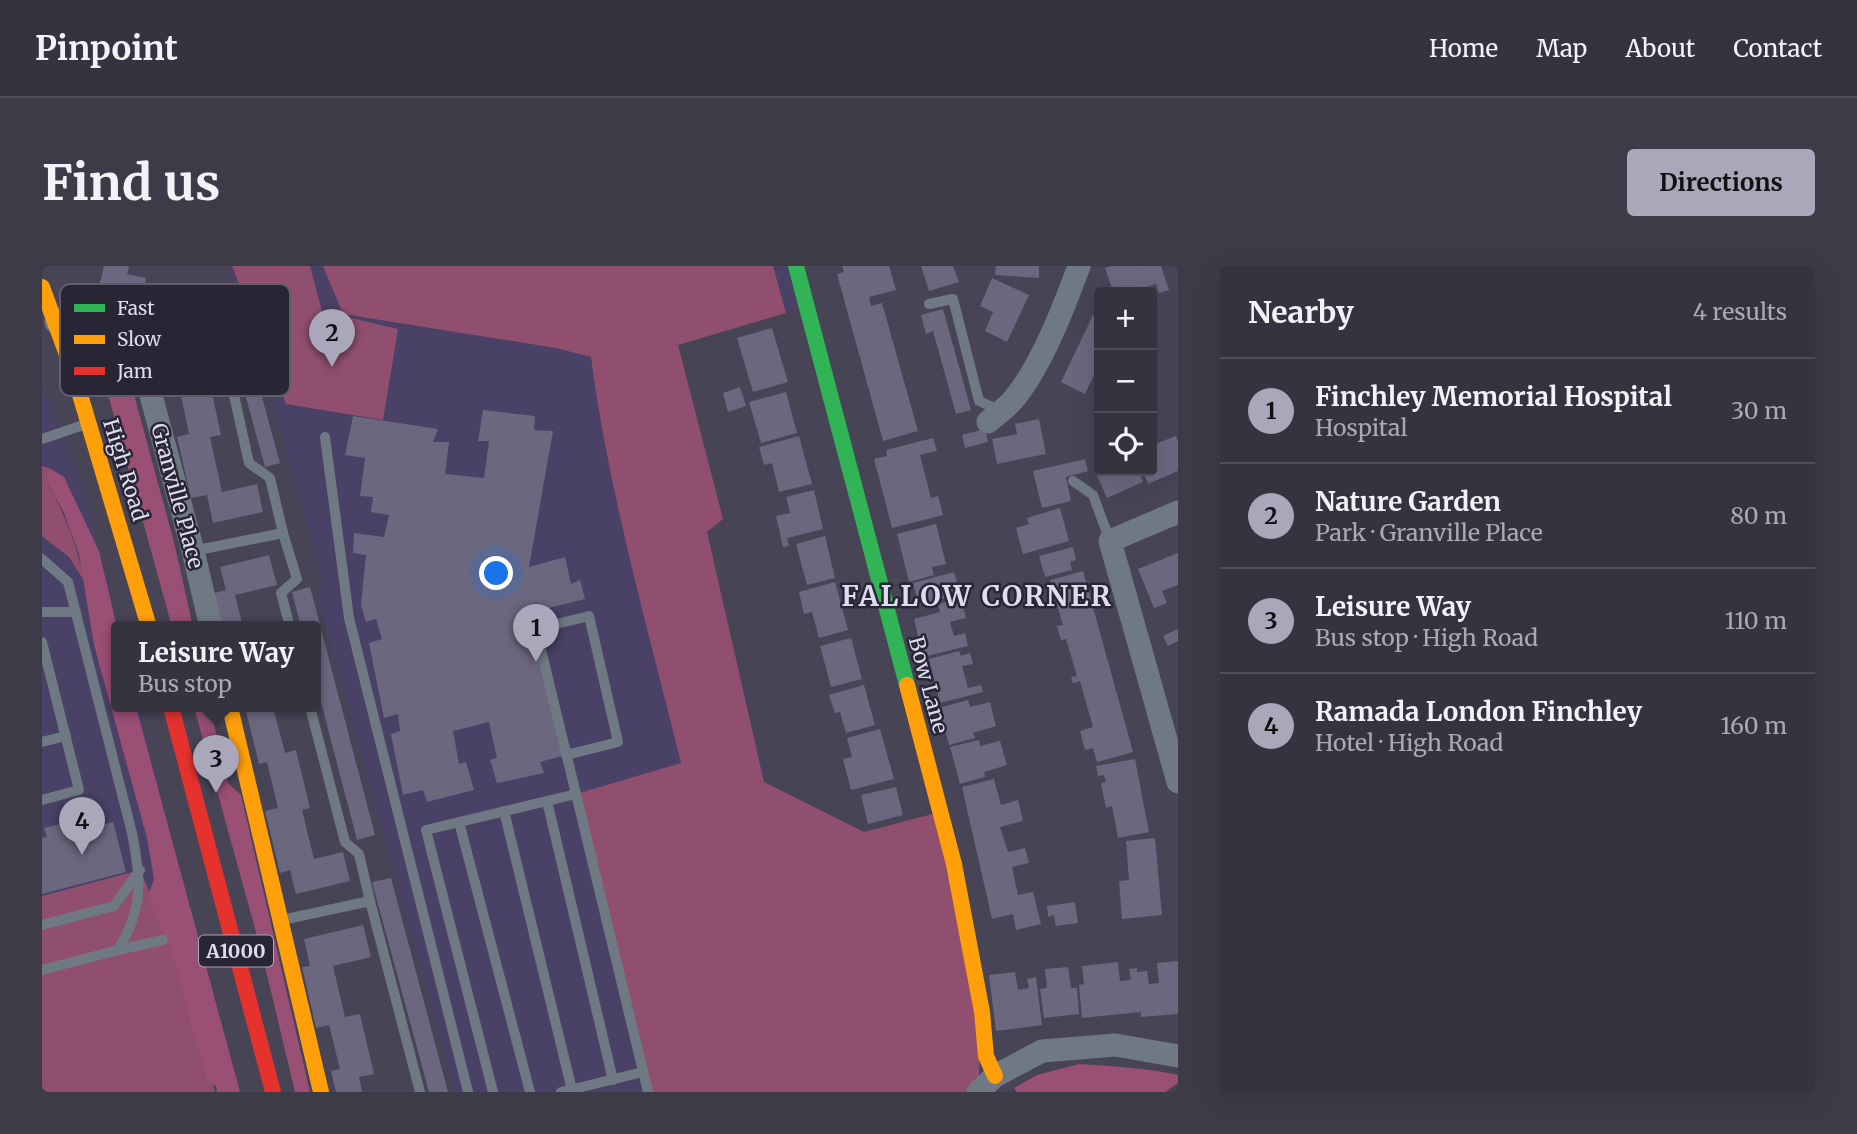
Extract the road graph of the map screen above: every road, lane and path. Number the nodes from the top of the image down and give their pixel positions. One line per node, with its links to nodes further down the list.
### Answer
1 (796, 266): 48 (street, Bow Lane)
2 (1079, 266): 11 (street)
3 (42, 287): 6 (street, High Road)
4 (929, 304): 11 (lane)
5 (60, 320): 6 (street, Granville Place)
6 (56, 322): 7 (street, High Road)
7 (60, 334)
8 (80, 396): 12 (street, High Road)
9 (151, 396): 19 (street, Granville Place)
10 (234, 396): 17 (lane)
11 (994, 417)
12 (89, 423): 14 (lane); 23 (street, High Road)
13 (325, 437): 54 (lane)
14 (42, 439)
15 (1073, 481): 18 (lane)
16 (1178, 512): 18 (street)
17 (283, 533): 19 (lane); 25 (lane)
18 (1110, 541): 33 (street)
19 (193, 551): 24 (street, Granville Place)
20 (42, 559): 22 (lane)
21 (42, 612): 22 (lane)
22 (76, 612): 39 (lane)
23 (147, 621)
24 (210, 621)
25 (288, 621)
26 (42, 642): 30 (lane)
27 (172, 712): 51 (street, A1000)
28 (231, 712): 41 (street)
29 (311, 712): 40 (lane)
30 (66, 736): 31 (lane); 35 (lane)
31 (42, 742)
32 (566, 755): 32 (lane); 34 (lane)
33 (1178, 782)
34 (576, 794): 36 (lane); 47 (lane)
35 (42, 800)
36 (547, 801): 37 (lane); 49 (lane)
37 (504, 811): 38 (lane); 50 (lane)
38 (459, 822): 55 (lane); 56 (lane)
39 (139, 870): 42 (lane); 44 (lane)
40 (370, 901): 41 (lane); 53 (lane)
41 (280, 920): 52 (street)
42 (42, 925)
43 (163, 940): 44 (lane)
44 (118, 950): 45 (lane)
45 (42, 970)
46 (1178, 1056): 48 (street)
47 (643, 1072): 49 (lane); 57 (lane)
48 (995, 1076): 58 (street)
49 (613, 1080): 50 (lane)
50 (567, 1091)
51 (272, 1092)
52 (321, 1092)
53 (420, 1092)
54 (468, 1092)
55 (493, 1092)
56 (530, 1092)
57 (647, 1092)
58 (978, 1092)

